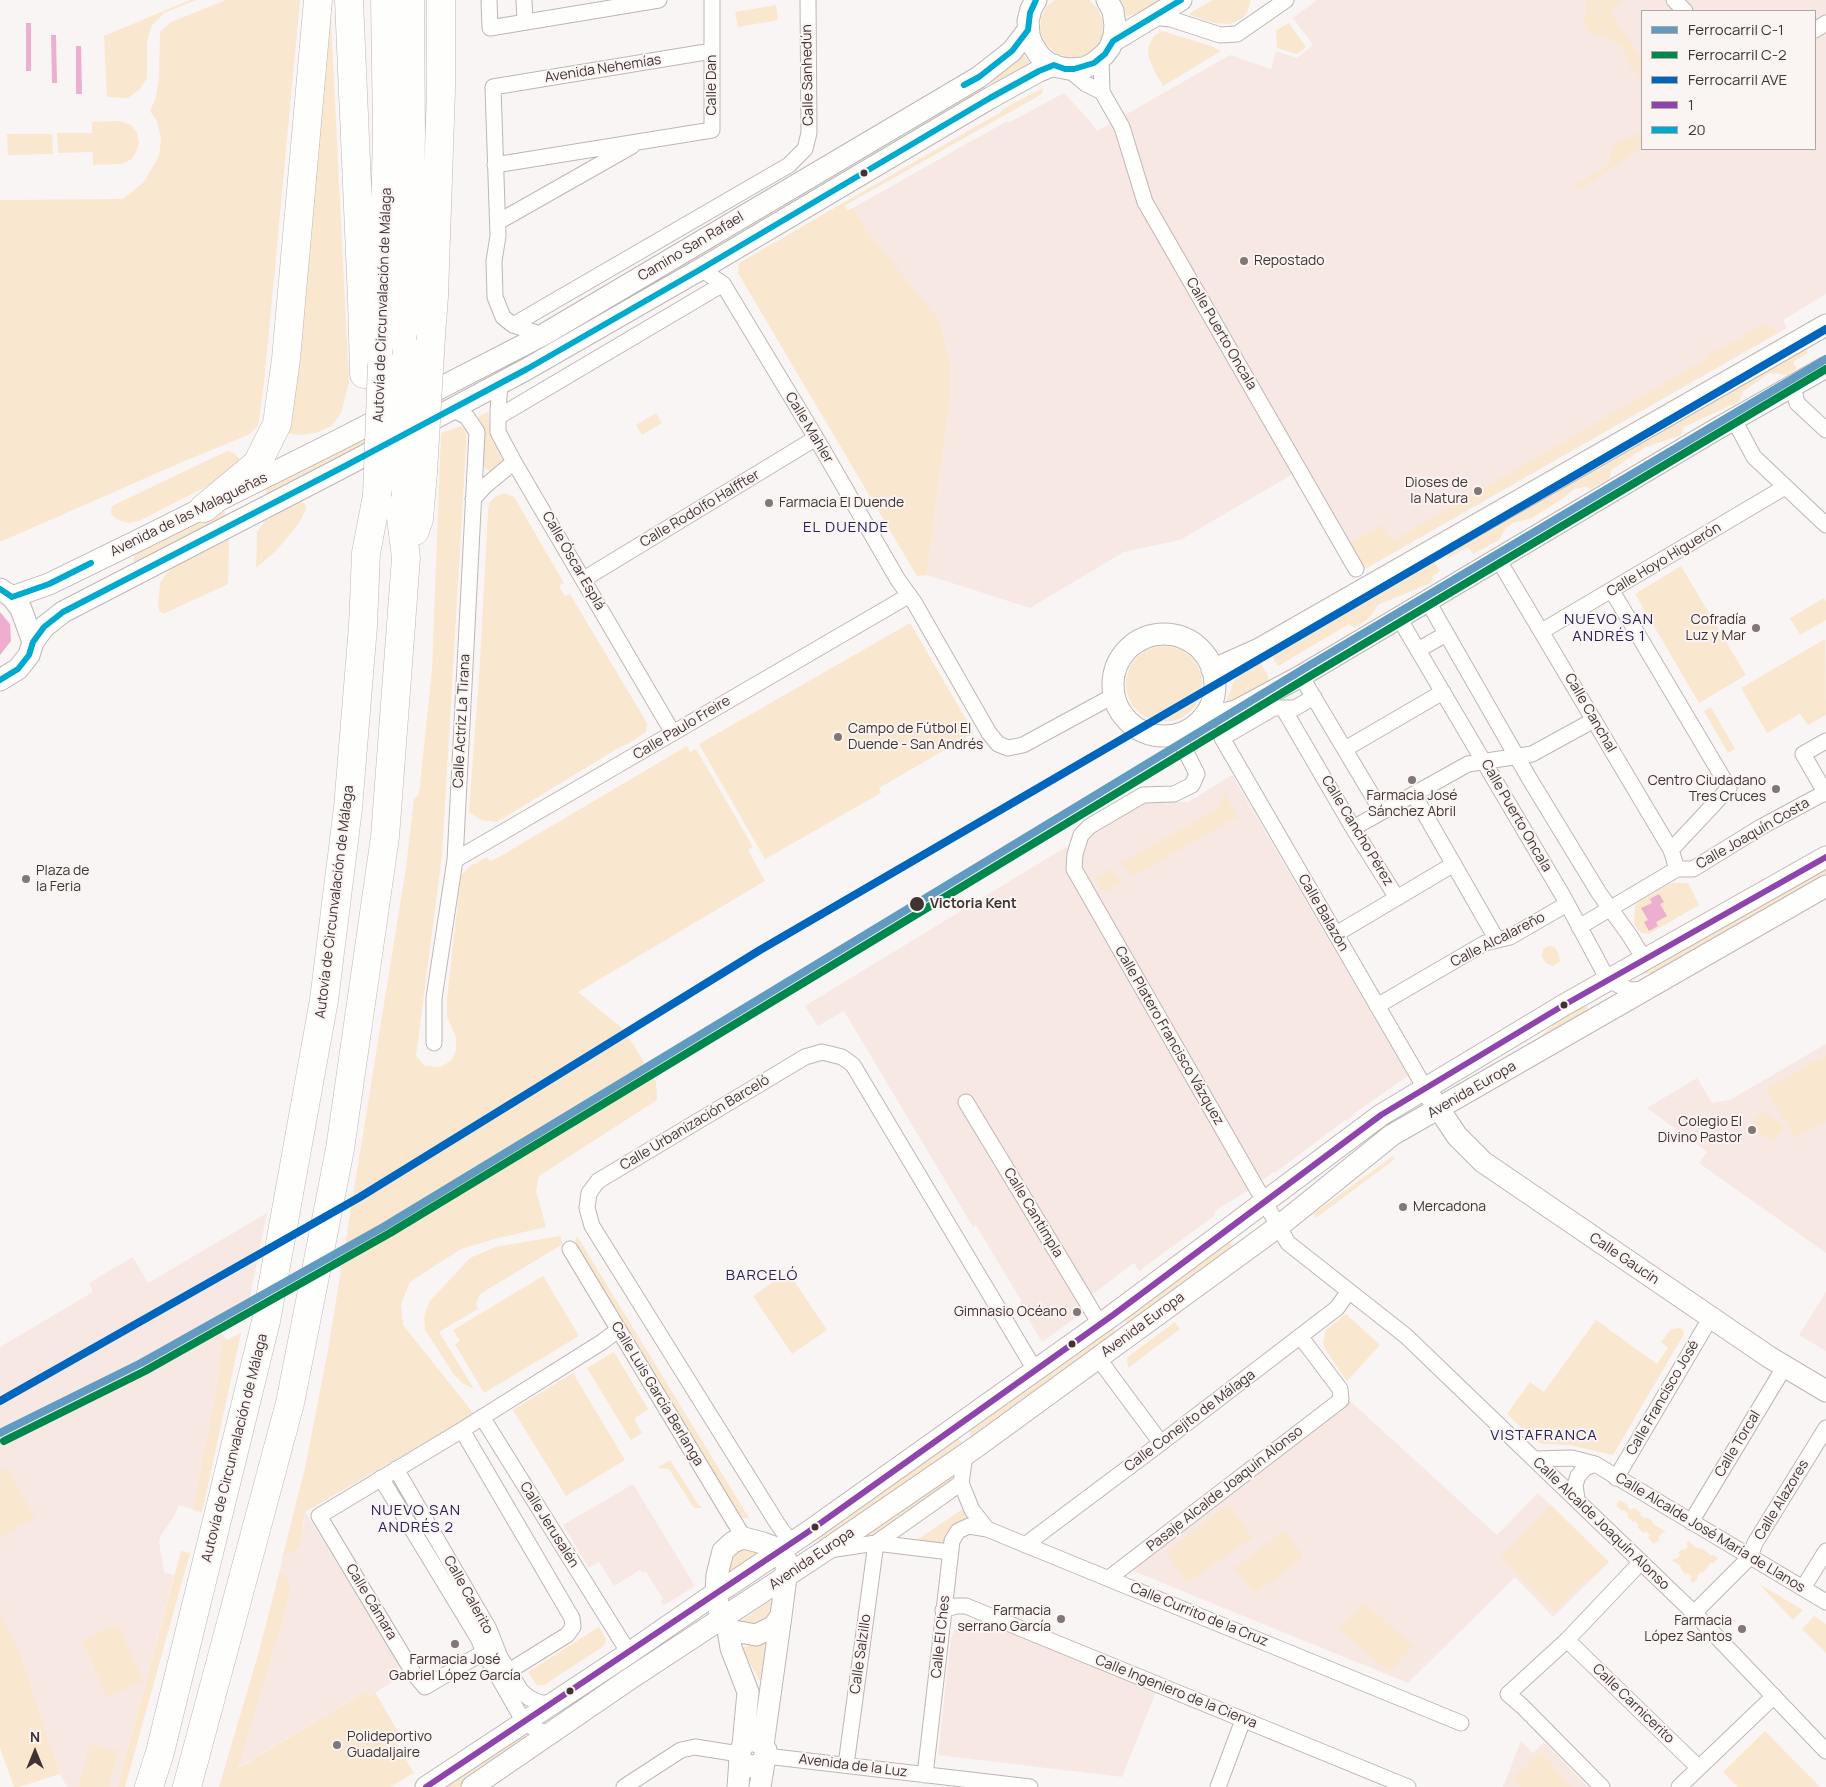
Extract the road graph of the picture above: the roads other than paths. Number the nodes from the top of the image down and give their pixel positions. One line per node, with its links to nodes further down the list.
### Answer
1 (318, 0): 50 (highway)
2 (349, 0): 34 (highway)
3 (385, 0): 34 (highway, Autovía de Circunvalación de Málaga)
4 (410, 0): 46 (highway, Autovía de Circunvalación de Málaga, bridge)
5 (441, 0): 46 (highway, bridge)
6 (489, 0): 18 (street)
7 (524, 0): 18 (street)
8 (659, 0): 18 (street)
9 (712, 0): 21 (street, Calle Dan)
10 (808, 0): 25 (street, Calle Sanhedún)
11 (1036, 0): 19 (main road)
12 (1107, 0): 20 (main road)
13 (1181, 0): 17 (main road)
14 (1286, 0): 17 (street)
15 (1674, 0): 16 (street)
16 (1684, 10)
17 (1151, 17): 20 (main road)
18 (525, 22)
19 (1028, 30): 22 (main road); 32 (main road, Camino San Rafael)
20 (1107, 50): 22 (main road, Camino San Rafael); 23 (street, Calle Puerto Oncala)
21 (712, 52): 24 (street, Calle Dan); 26 (street, Avenida Nehemías)
22 (1061, 67): 23 (street, Calle Puerto Oncala); 28 (main road, Camino San Rafael)
23 (1102, 92): 53 (street, Calle Puerto Oncala)
24 (642, 141): 26 (street, Calle Dan); 27 (street, Calle Dan)
25 (806, 149): 30 (street, Camino San Rafael)
26 (495, 165): 27 (street)
27 (498, 222): 30 (street)
28 (701, 269): 29 (street, Calle Mahler); 35 (main road, Camino San Rafael)
29 (723, 284): 38 (street); 41 (street, Calle Mahler)
30 (513, 325): 32 (street)
31 (1826, 325): 64 (main road)
32 (543, 334): 42 (main road, Camino San Rafael)
33 (1826, 367): 36 (main road)
34 (373, 369): 163 (highway, Autovía de Circunvalación de Málaga, bridge)
35 (500, 382): 37 (main road, Camino San Rafael); 38 (street, Calle Óscar Esplá)
36 (1793, 386): 39 (main road); 40 (street)
37 (452, 409): 43 (street, Calle Actriz La Tirana); 45 (main road, Camino San Rafael)
38 (498, 417): 44 (street, Calle Óscar Esplá)
39 (1734, 420): 48 (street); 52 (main road)
40 (1826, 430)
41 (816, 438): 54 (street, Calle Rodolfo Halffter); 57 (street, Calle Mahler)
42 (337, 441): 50 (main road, Avenida de las Malagueñas)
43 (476, 462): 47 (street); 49 (street, Calle Actriz La Tirana)
44 (514, 462): 47 (street); 54 (street, Calle Óscar Esplá)
45 (345, 466): 62 (main road, Avenida de las Malagueñas)
46 (412, 477): 164 (highway, Autovía de Circunvalación de Málaga)
47 (496, 478): 49 (street)
48 (1785, 487): 51 (street); 55 (street, Calle Hoyo Higuerón)
49 (473, 499): 85 (street, Calle Actriz La Tirana)
50 (204, 508): 56 (main road, Avenida de las Malagueñas)
51 (1826, 525)
52 (1498, 559): 58 (main road); 60 (street, Calle Canchal)
53 (1356, 569)
54 (584, 579): 73 (street, Calle Óscar Esplá)
55 (1612, 591): 60 (street, Calle Hoyo Higuerón); 83 (street)
56 (6, 593): 62 (main road, Avenida de las Malagueñas)
57 (908, 596): 68 (street, Calle Mahler); 73 (street, Calle Paulo Freire)
58 (1427, 600): 59 (main road); 61 (street)
59 (1399, 618): 63 (street, Calle Puerto Oncala); 65 (main road)
60 (1542, 631): 72 (street, Calle Canchal)
61 (1446, 634): 63 (street); 77 (street)
62 (33, 642): 66 (main road, Avenida de las Malagueñas)
63 (1418, 650): 67 (street, Calle Puerto Oncala)
64 (1212, 670): 68 (main road); 71 (main road)
65 (1301, 676): 69 (street); 71 (main road)
66 (0, 680)
67 (1443, 692): 76 (street); 78 (street, Calle Puerto Oncala)
68 (1114, 696): 74 (main road)
69 (1314, 697): 70 (street); 76 (street)
70 (1283, 708): 82 (street, Calle Cancho Pérez); 93 (street, Calle Balazón)
71 (1202, 719): 74 (main road)
72 (1594, 720): 77 (street); 83 (street, Calle Canchal)
73 (673, 734): 85 (street, Calle Paulo Freire)
74 (1177, 734): 103 (street, Calle Platero Francisco Vázquez)
75 (1826, 741): 79 (street)
76 (1345, 749): 81 (street)
77 (1517, 757): 78 (street); 91 (street)
78 (1484, 761): 80 (street); 90 (street, Calle Puerto Oncala)
79 (1826, 793): 87 (street, Calle Joaquín Costa)
80 (1414, 795): 81 (street); 86 (street)
81 (1382, 812): 82 (street)
82 (1354, 828): 89 (street, Calle Cancho Pérez)
83 (1671, 850): 87 (street, Calle Canchal)
84 (1826, 857): 95 (main road, Avenida Europa)
85 (455, 860): 99 (street, Calle Actriz La Tirana)
86 (1454, 864): 89 (street, Calle Cancho Pérez); 94 (street)
87 (1677, 869): 91 (street, Calle Joaquín Costa)
88 (1826, 886): 97 (main road, Avenida Europa)
89 (1397, 898): 93 (street)
90 (1567, 904): 92 (street, Calle Puerto Oncala); 94 (street, Calle Alcalareño)
91 (1611, 909): 92 (street, Calle Joaquín Costa); 95 (street)
92 (1579, 928): 96 (street, Calle Puerto Oncala)
93 (1336, 934): 98 (street, Calle Balazón)
94 (1496, 940): 98 (street, Calle Alcalareño)
95 (1644, 959): 96 (main road, Avenida Europa)
96 (1608, 980): 97 (street); 100 (main road, Avenida Europa)
97 (1648, 988): 102 (main road, Avenida Europa)
98 (1377, 1006): 100 (street, Calle Balazón)
99 (434, 1043)
100 (1425, 1088): 102 (main road, Calle Gaucín); 103 (main road, Avenida Europa)
101 (966, 1102): 108 (street, Calle Cantimpla)
102 (1438, 1109): 104 (main road, Avenida Europa); 107 (main road, Calle Gaucín)
103 (1265, 1202): 104 (street, Calle Platero Francisco Vázquez); 108 (main road, Avenida Europa)
104 (1279, 1226): 106 (street, Calle Alcalde Joaquín Alonso); 111 (main road, Avenida Europa)
105 (570, 1249): 109 (street, Calle Luis García Berlanga)
106 (1349, 1291): 110 (street, Calle Conejito de Málaga); 120 (street, Calle Alcalde Joaquín Alonso)
107 (1711, 1318): 112 (main road, Calle Gaucín); 124 (street, Calle Francisco José)
108 (1100, 1324): 113 (main road, Avenida Europa)
109 (618, 1330): 115 (street); 129 (street, Calle Luis García Berlanga)
110 (1300, 1336): 118 (street, Calle Conejito de Málaga); 139 (street, Pasaje Alcalde Joaquín Alonso)
111 (1098, 1358): 118 (street); 119 (main road, Avenida Europa)
112 (1785, 1366): 114 (main road, Calle Gaucín); 127 (street, Calle Torcal)
113 (1035, 1370): 132 (main road, Avenida Europa); 132 (street, Calle Urbanización Barceló)
114 (1826, 1391)
115 (482, 1417): 117 (street); 149 (street, Calle Jerusalén)
116 (1826, 1428): 136 (street, Calle Alazores)
117 (462, 1430): 122 (street); 150 (street, Calle Jerusalén)
118 (1162, 1443): 131 (street, Calle Conejito de Málaga)
119 (965, 1455): 125 (street); 134 (main road, Avenida Europa)
120 (1534, 1459): 121 (street, Calle Alcalde José María de Llanos); 126 (street, Calle Alcalde Joaquín Alonso)
121 (1595, 1464): 124 (street, Calle Alcalde José María de Llanos); 126 (street)
122 (396, 1469): 123 (street); 150 (street, Calle Calerito)
123 (382, 1478): 148 (street, Calle Calerito); 148 (street, Calle Cámara)
124 (1616, 1478): 127 (street, Calle Alcalde José María de Llanos)
125 (961, 1482): 128 (street, Calle Currito de la Cruz); 130 (street)
126 (1577, 1499): 137 (street, Calle Alcalde Joaquín Alonso)
127 (1691, 1522): 136 (street, Calle Alcalde José María de Llanos)
128 (987, 1529): 131 (street, Calle Currito de la Cruz); 135 (street, Calle El Ches)
129 (744, 1538): 132 (main road); 141 (main road)
130 (876, 1543): 134 (street); 135 (street); 159 (street, Calle Salzillo)
131 (1025, 1545): 139 (street, Calle Currito de la Cruz)
132 (786, 1546): 138 (main road); 141 (main road, Avenida Europa)
133 (1826, 1550): 140 (street)
134 (825, 1551): 138 (main road, Avenida Europa)
135 (950, 1552): 143 (street, Calle El Ches)
136 (1750, 1557): 140 (street, Calle Alcalde José María de Llanos); 144 (street, Calle Alazores)
137 (1642, 1562): 144 (street, Calle Alcalde Joaquín Alonso); 147 (street)
138 (786, 1577): 145 (main road); 146 (main road, Avenida Europa)
139 (1109, 1578): 155 (street, Calle Currito de la Cruz)
140 (1802, 1588): 142 (street, Calle Alcalde José María de Llanos)
141 (716, 1593): 146 (main road); 149 (main road, Avenida Europa)
142 (1826, 1602)
143 (944, 1610): 153 (street, Calle Ingeniero de la Cierva); 161 (street, Calle El Ches)
144 (1694, 1613): 151 (street, Calle Alcalde Joaquín Alonso)
145 (781, 1616): 146 (main road); 158 (main road)
146 (724, 1625): 156 (main road, Avenida Europa); 158 (main road)
147 (1567, 1640): 160 (street, Calle Carnicerito); 173 (street)
148 (484, 1652): 154 (street, Calle Calerito)
149 (629, 1653): 152 (main road, Avenida Europa)
150 (509, 1671): 152 (street, Calle Calerito)
151 (1774, 1696): 157 (street, Calle Alcalde Joaquín Alonso); 160 (street)
152 (554, 1703): 154 (main road, Avenida Europa)
153 (1243, 1720): 171 (street); 172 (street, Calle Ingeniero de la Cierva)
154 (524, 1722): 156 (street); 165 (main road, Avenida Europa)
155 (1460, 1723)
156 (551, 1733): 166 (main road, Avenida Europa)
157 (1826, 1751)
158 (752, 1753): 159 (street, Avenida de la Luz); 162 (street, Avenida de la Luz); 168 (main road); 169 (main road)
159 (846, 1765): 161 (street, Avenida de la Luz)
160 (1699, 1768): 174 (street)
161 (925, 1774): 170 (street, Avenida de la Luz)
162 (646, 1780): 167 (street, Avenida de la Luz)
163 (149, 1787)
164 (187, 1787)
165 (426, 1787)
166 (472, 1787)
167 (624, 1787)
168 (738, 1787)
169 (760, 1787)
170 (1030, 1787)
171 (1218, 1787)
172 (1408, 1787)
173 (1602, 1787)
174 (1679, 1787)

